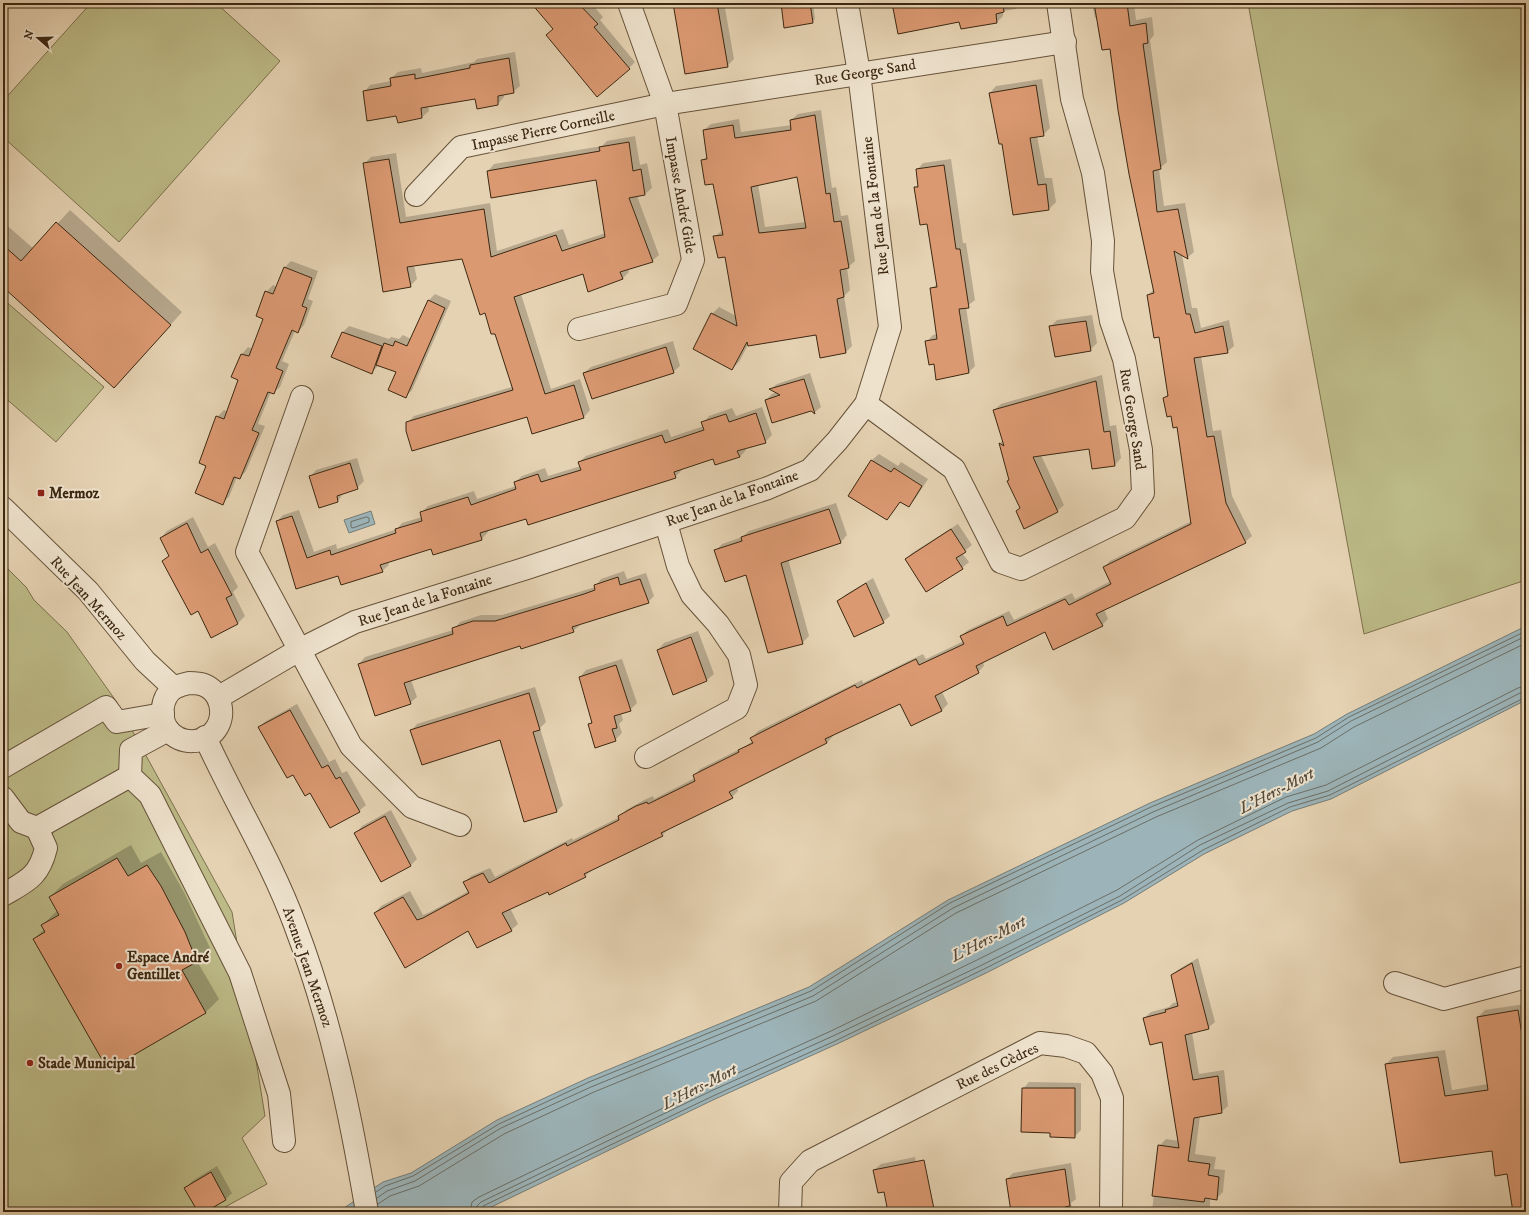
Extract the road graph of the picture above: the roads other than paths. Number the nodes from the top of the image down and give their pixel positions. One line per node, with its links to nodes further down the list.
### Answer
1 (629, 3): 6 (street)
2 (847, 3): 5 (street, Rue Jean de la Fontaine)
3 (1058, 3): 4 (street, Rue George Sand)
4 (1065, 42): 5 (street, Rue George Sand); 10 (street, Rue George Sand)
5 (859, 73): 6 (street, Rue George Sand); 10 (street, Rue Jean de la Fontaine)
6 (666, 104): 7 (street, Impasse Pierre Corneille); 8 (street, Impasse André Gide)
7 (416, 195)
8 (579, 329)
9 (302, 397): 13 (street)
10 (866, 404): 12 (street, Rue Jean de la Fontaine)
11 (3, 508): 14 (street, Rue Jean Mermoz)
12 (666, 523): 13 (street, Rue Jean de la Fontaine); 20 (street)
13 (299, 650): 15 (street, Rue Jean de la Fontaine); 24 (street)
14 (174, 688): 15 (street); 17 (street)
15 (219, 697): 18 (street)
16 (117, 722): 17 (street); 19 (street); 21 (street)
17 (165, 722): 18 (street); 19 (street)
18 (205, 737): 30 (street, Avenue Jean Mermoz)
19 (131, 750): 22 (street)
20 (646, 757)
21 (3, 767)
22 (130, 776): 25 (street); 29 (street)
23 (3, 798): 25 (street)
24 (460, 825)
25 (37, 828): 26 (street)
26 (3, 895)
27 (1526, 977): 28 (street)
28 (1395, 983)
29 (284, 1141)
30 (367, 1212)
31 (790, 1212): 32 (street, Rue des Cèdres)
32 (1110, 1212)

